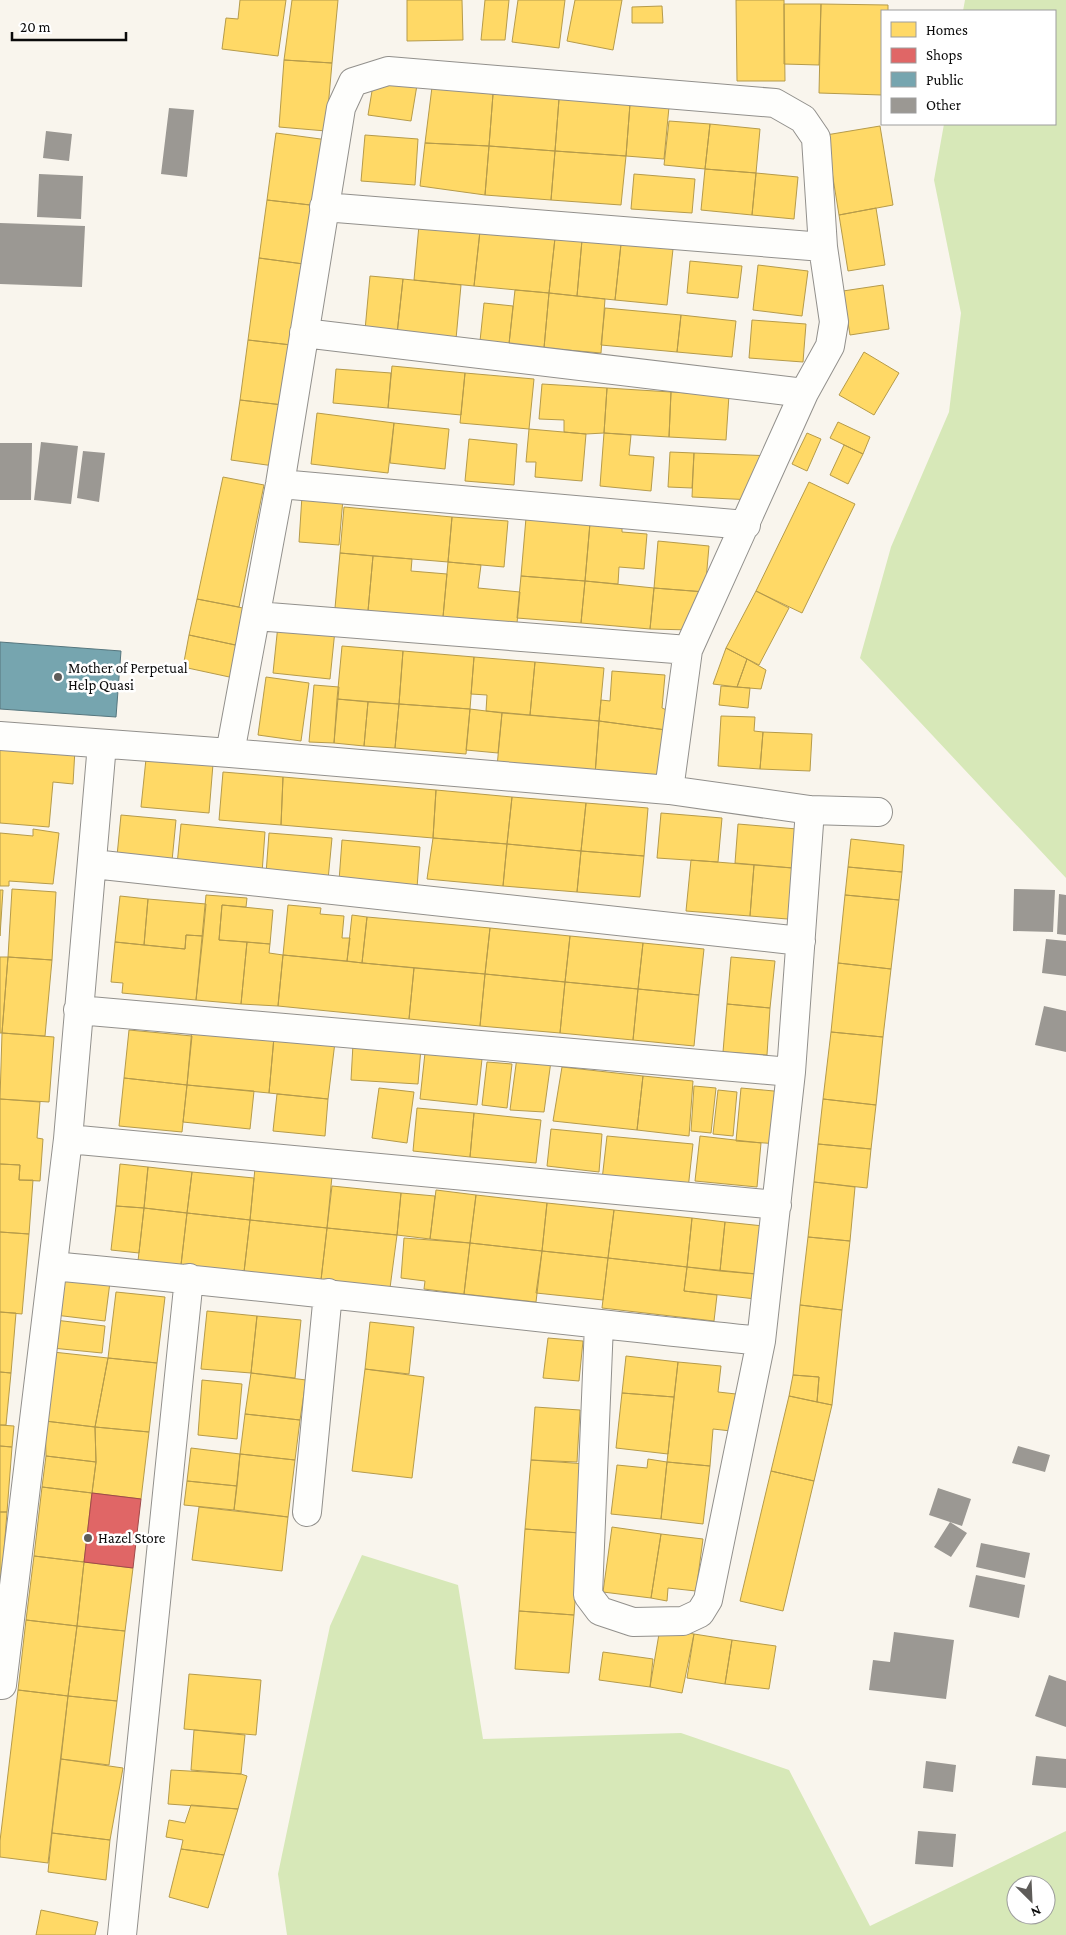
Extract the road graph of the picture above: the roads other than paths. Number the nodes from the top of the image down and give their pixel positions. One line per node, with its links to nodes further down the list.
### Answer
1 (324, 207): 2 (street); 2 (street); 3 (street)
2 (823, 247): 4 (street)
3 (304, 332): 4 (street); 5 (street)
4 (804, 394): 6 (street)
5 (280, 484): 6 (street); 7 (street)
6 (746, 525): 8 (street)
7 (256, 616): 8 (street); 11 (street)
8 (688, 650): 12 (street)
9 (0, 736): 10 (street)
10 (102, 744): 11 (street); 15 (street)
11 (230, 753): 12 (street)
12 (669, 790): 13 (street)
13 (810, 810): 14 (street); 16 (street)
14 (878, 812)
15 (93, 864): 16 (street); 17 (street)
16 (800, 941): 18 (street)
17 (78, 1010): 18 (street); 19 (street)
18 (791, 1072): 20 (street)
19 (68, 1140): 20 (street); 21 (street)
20 (777, 1205): 25 (street)
21 (53, 1266): 22 (street); 27 (street)
22 (189, 1278): 23 (street); 28 (street)
23 (328, 1293): 24 (street); 26 (street)
24 (599, 1324): 25 (street); 25 (street)
25 (761, 1341)
26 (307, 1512)
27 (0, 1684)
28 (122, 1935)

